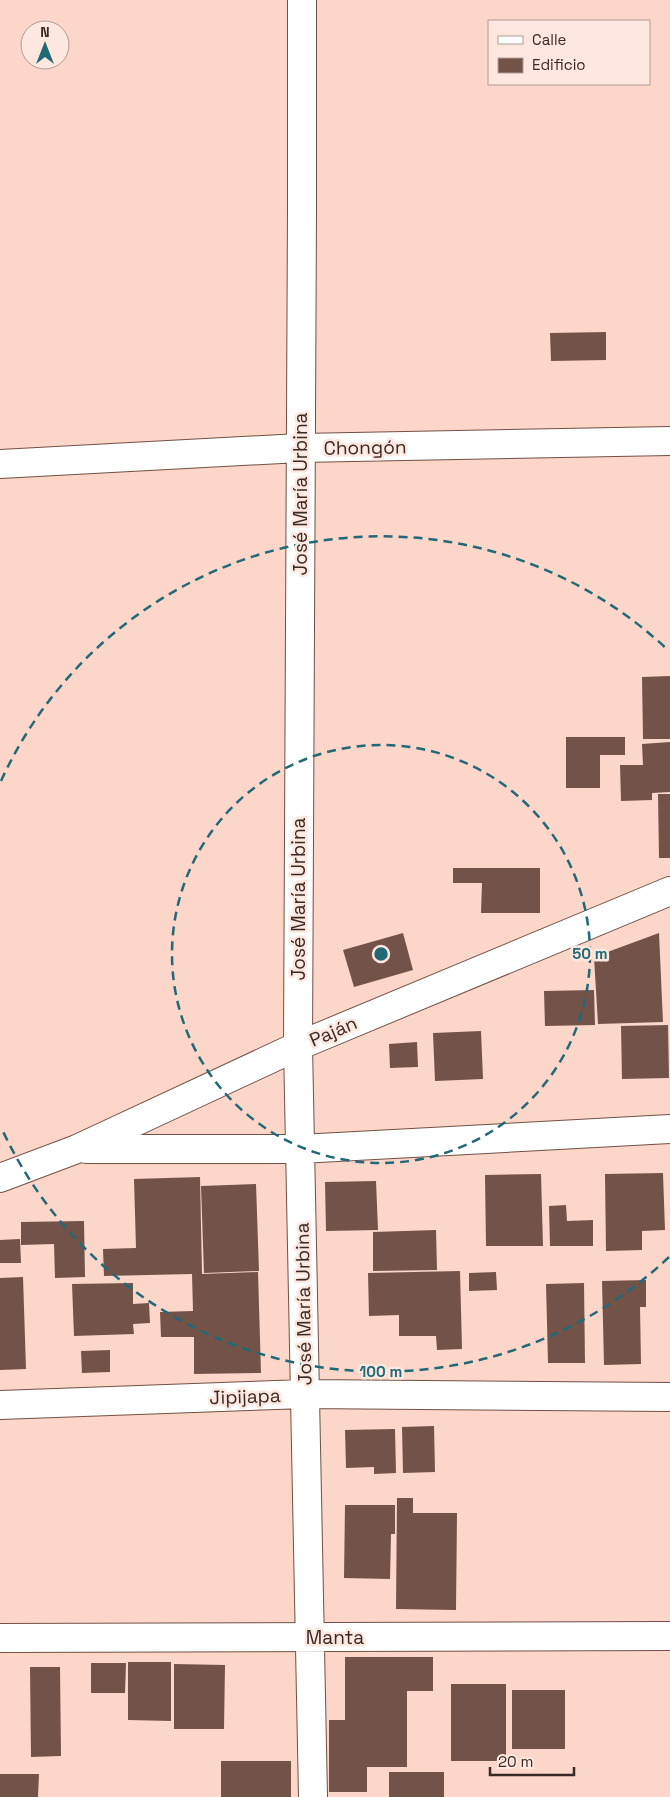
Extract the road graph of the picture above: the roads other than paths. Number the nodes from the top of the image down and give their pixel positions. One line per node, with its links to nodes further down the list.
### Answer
1 (302, 0): 3 (street, José María Urbina)
2 (670, 441): 3 (street, Chongón)
3 (300, 448): 4 (street, Chongón); 6 (street, José María Urbina)
4 (0, 464)
5 (670, 891): 6 (street, Paján)
6 (298, 1046): 8 (street, Paján); 9 (street, José María Urbina)
7 (670, 1129): 9 (street)
8 (77, 1149): 9 (street); 10 (street, Paján)
9 (300, 1149): 11 (street, José María Urbina)
10 (0, 1178)
11 (305, 1394): 12 (street, Jipijapa); 13 (street, Jipijapa); 15 (street, José María Urbina)
12 (670, 1397)
13 (0, 1405)
14 (670, 1636): 15 (street, Manta)
15 (309, 1637): 16 (street, Manta); 17 (street, José María Urbina)
16 (0, 1638)
17 (312, 1797)

